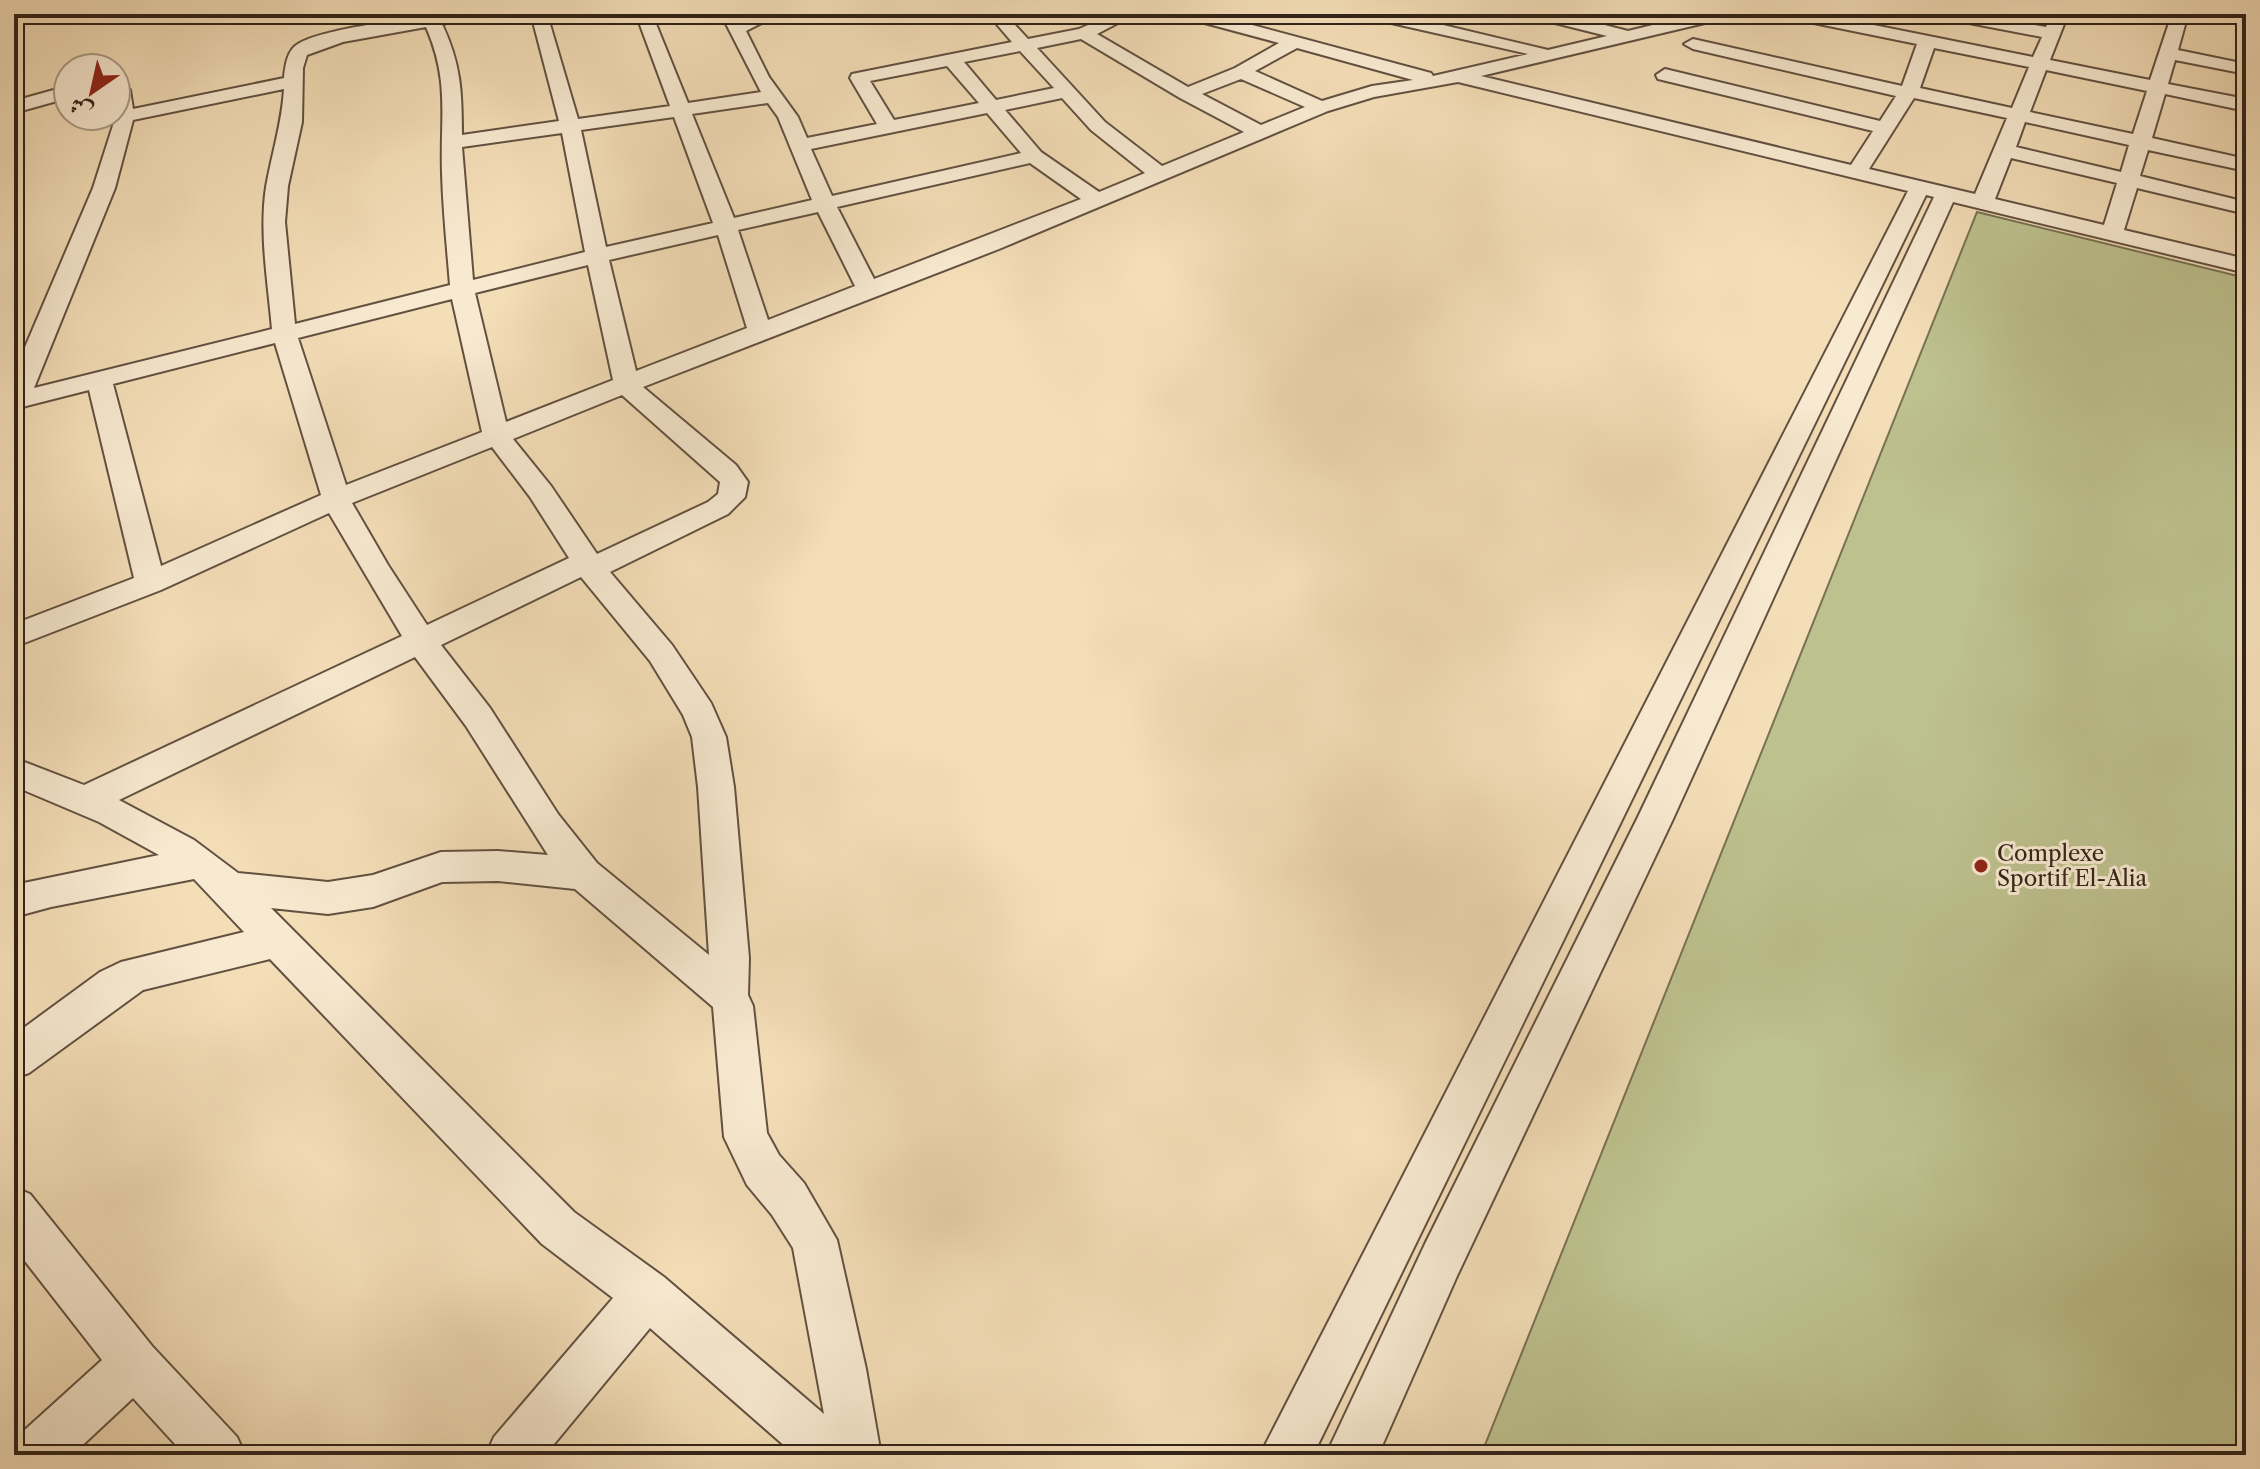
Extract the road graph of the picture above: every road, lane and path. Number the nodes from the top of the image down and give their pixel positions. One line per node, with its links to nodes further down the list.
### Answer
1 (468, 14): 17 (street)
2 (539, 14): 48 (street)
3 (644, 14): 44 (street)
4 (771, 14): 15 (street)
5 (996, 14): 23 (street)
6 (1127, 14): 18 (street)
7 (1192, 14): 16 (street)
8 (1375, 14): 25 (street)
9 (1541, 14): 19 (street)
10 (1720, 14): 19 (street)
11 (1794, 14): 21 (street)
12 (1948, 14): 20 (street)
13 (2060, 14): 20 (street)
14 (2180, 14): 26 (street)
15 (733, 21): 39 (street)
16 (1248, 21): 22 (street)
17 (433, 22): 32 (street); 53 (street)
18 (1084, 33): 23 (street); 37 (street)
19 (1634, 34): 24 (street); 25 (street)
20 (2053, 34): 28 (street)
21 (1927, 41): 28 (street); 36 (street)
22 (1294, 42): 30 (street); 31 (street)
23 (1024, 44): 27 (street); 35 (street)
24 (1693, 44): 33 (street); 36 (street)
25 (1549, 54): 31 (street)
26 (2169, 54): 29 (street); 34 (street)
27 (950, 58): 43 (street); 49 (street)
28 (2039, 63): 34 (street); 45 (street)
29 (2246, 69)
30 (1241, 72): 37 (street); 42 (street)
31 (1448, 79): 42 (street); 47 (street)
32 (294, 81): 46 (street); 73 (street)
33 (1655, 86): 47 (street); 50 (street)
34 (2159, 87): 40 (street); 54 (street)
35 (1064, 92): 43 (street); 59 (street)
36 (1908, 92): 45 (street); 50 (street)
37 (1187, 94): 52 (street)
38 (52, 96): 41 (street)
39 (775, 96): 44 (street); 55 (street)
40 (2246, 105)
41 (14, 107)
42 (1321, 107): 52 (street)
43 (992, 108): 49 (street); 57 (street)
44 (681, 109): 48 (street); 67 (street)
45 (2018, 114): 54 (street); 56 (street)
46 (132, 115)
47 (1626, 117): 60 (street)
48 (570, 125): 53 (street); 69 (street)
49 (888, 126): 55 (street)
50 (1886, 128): 60 (street)
51 (120, 132): 77 (street)
52 (1260, 132): 59 (street)
53 (452, 143): 71 (street)
54 (2142, 143): 58 (street); 61 (street)
55 (801, 145): 65 (street)
56 (2003, 150): 61 (street); 64 (street)
57 (1034, 156): 63 (street); 65 (street)
58 (2246, 165)
59 (1158, 173): 63 (street)
60 (1856, 173): 62 (street)
61 (2131, 181): 66 (street); 68 (street)
62 (1932, 192): 64 (street); 101 (street); 102 (street)
63 (1095, 199): 72 (street)
64 (1982, 204): 68 (street)
65 (825, 205): 67 (street); 72 (street)
66 (2246, 208)
67 (726, 227): 69 (street); 74 (street)
68 (2112, 234): 70 (street)
69 (597, 256): 71 (street); 76 (street)
70 (2246, 266)
71 (462, 289): 73 (street); 78 (street)
72 (868, 289): 74 (street)
73 (284, 332): 75 (street); 79 (street)
74 (760, 332): 76 (street)
75 (100, 381): 77 (street); 81 (street)
76 (627, 386): 78 (street); 80 (street)
77 (16, 402)
78 (496, 435): 79 (street); 80 (street)
79 (336, 499): 81 (street); 83 (street)
80 (589, 565): 83 (street); 91 (street)
81 (150, 583): 82 (street)
82 (14, 636)
83 (422, 643): 85 (street); 87 (street)
84 (14, 771): 85 (street)
85 (85, 800): 86 (street)
86 (200, 863): 88 (street); 89 (street)
87 (584, 874): 88 (street); 91 (street)
88 (233, 888): 90 (street)
89 (14, 901)
90 (277, 941): 92 (street); 94 (street)
91 (728, 995): 100 (street)
92 (14, 1059)
93 (14, 1210): 95 (street)
94 (647, 1294): 98 (street); 99 (street)
95 (135, 1363): 96 (street); 97 (street)
96 (35, 1455)
97 (219, 1455)
98 (512, 1455)
99 (833, 1455)
100 (855, 1455)
101 (1286, 1455)
102 (1352, 1455)

